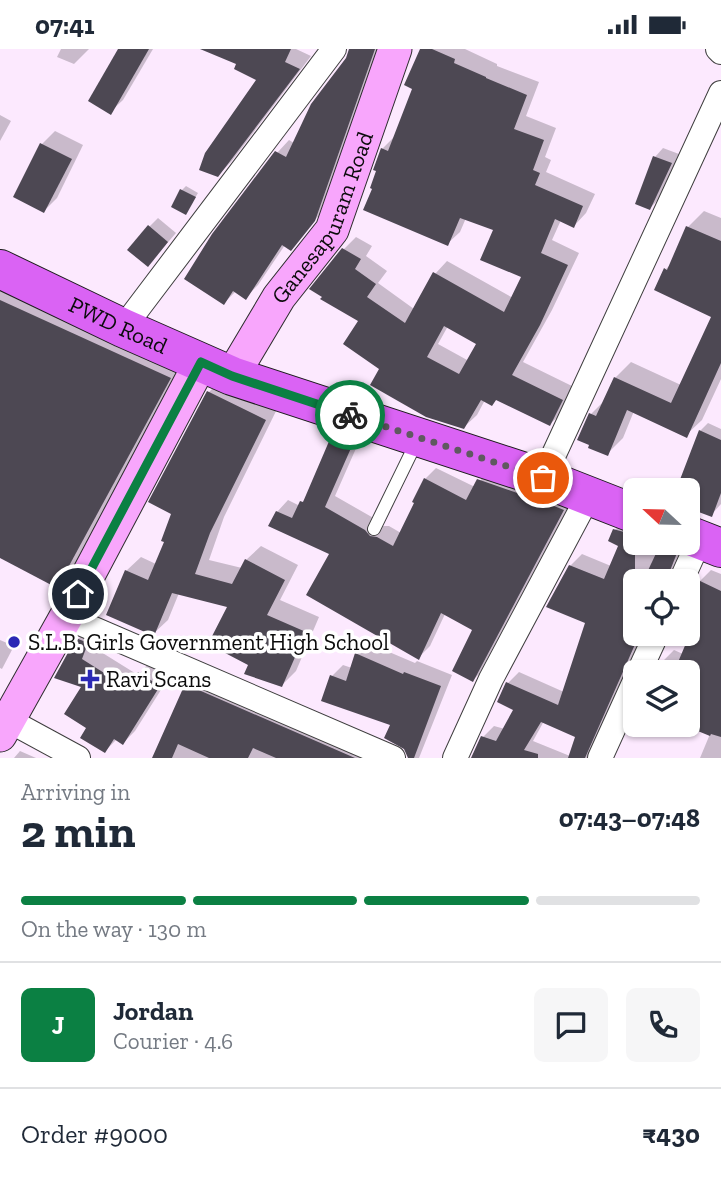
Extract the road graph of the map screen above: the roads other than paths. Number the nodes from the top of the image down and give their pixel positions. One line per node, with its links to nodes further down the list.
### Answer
1 (334, 49): 5 (street)
2 (395, 49): 6 (street, Ganesapuram Road)
3 (721, 93): 8 (street)
4 (0, 269): 5 (main road, PWD Road)
5 (123, 328): 6 (main road, PWD Road)
6 (217, 369): 7 (main road, PWD Road); 14 (street, Ganesapuram Road)
7 (419, 438): 8 (main road, PWD Road); 11 (lane)
8 (543, 478): 9 (main road, PWD Road)
9 (589, 495): 10 (main road, PWD Road); 19 (street)
10 (623, 509)
11 (374, 529)
12 (703, 541): 13 (street)
13 (688, 569)
14 (66, 617): 16 (street, Ganesapuram Road); 18 (street)
15 (623, 707): 20 (street)
16 (4, 727): 17 (street)
17 (78, 758)
18 (393, 758)
19 (455, 758)
20 (600, 758)

